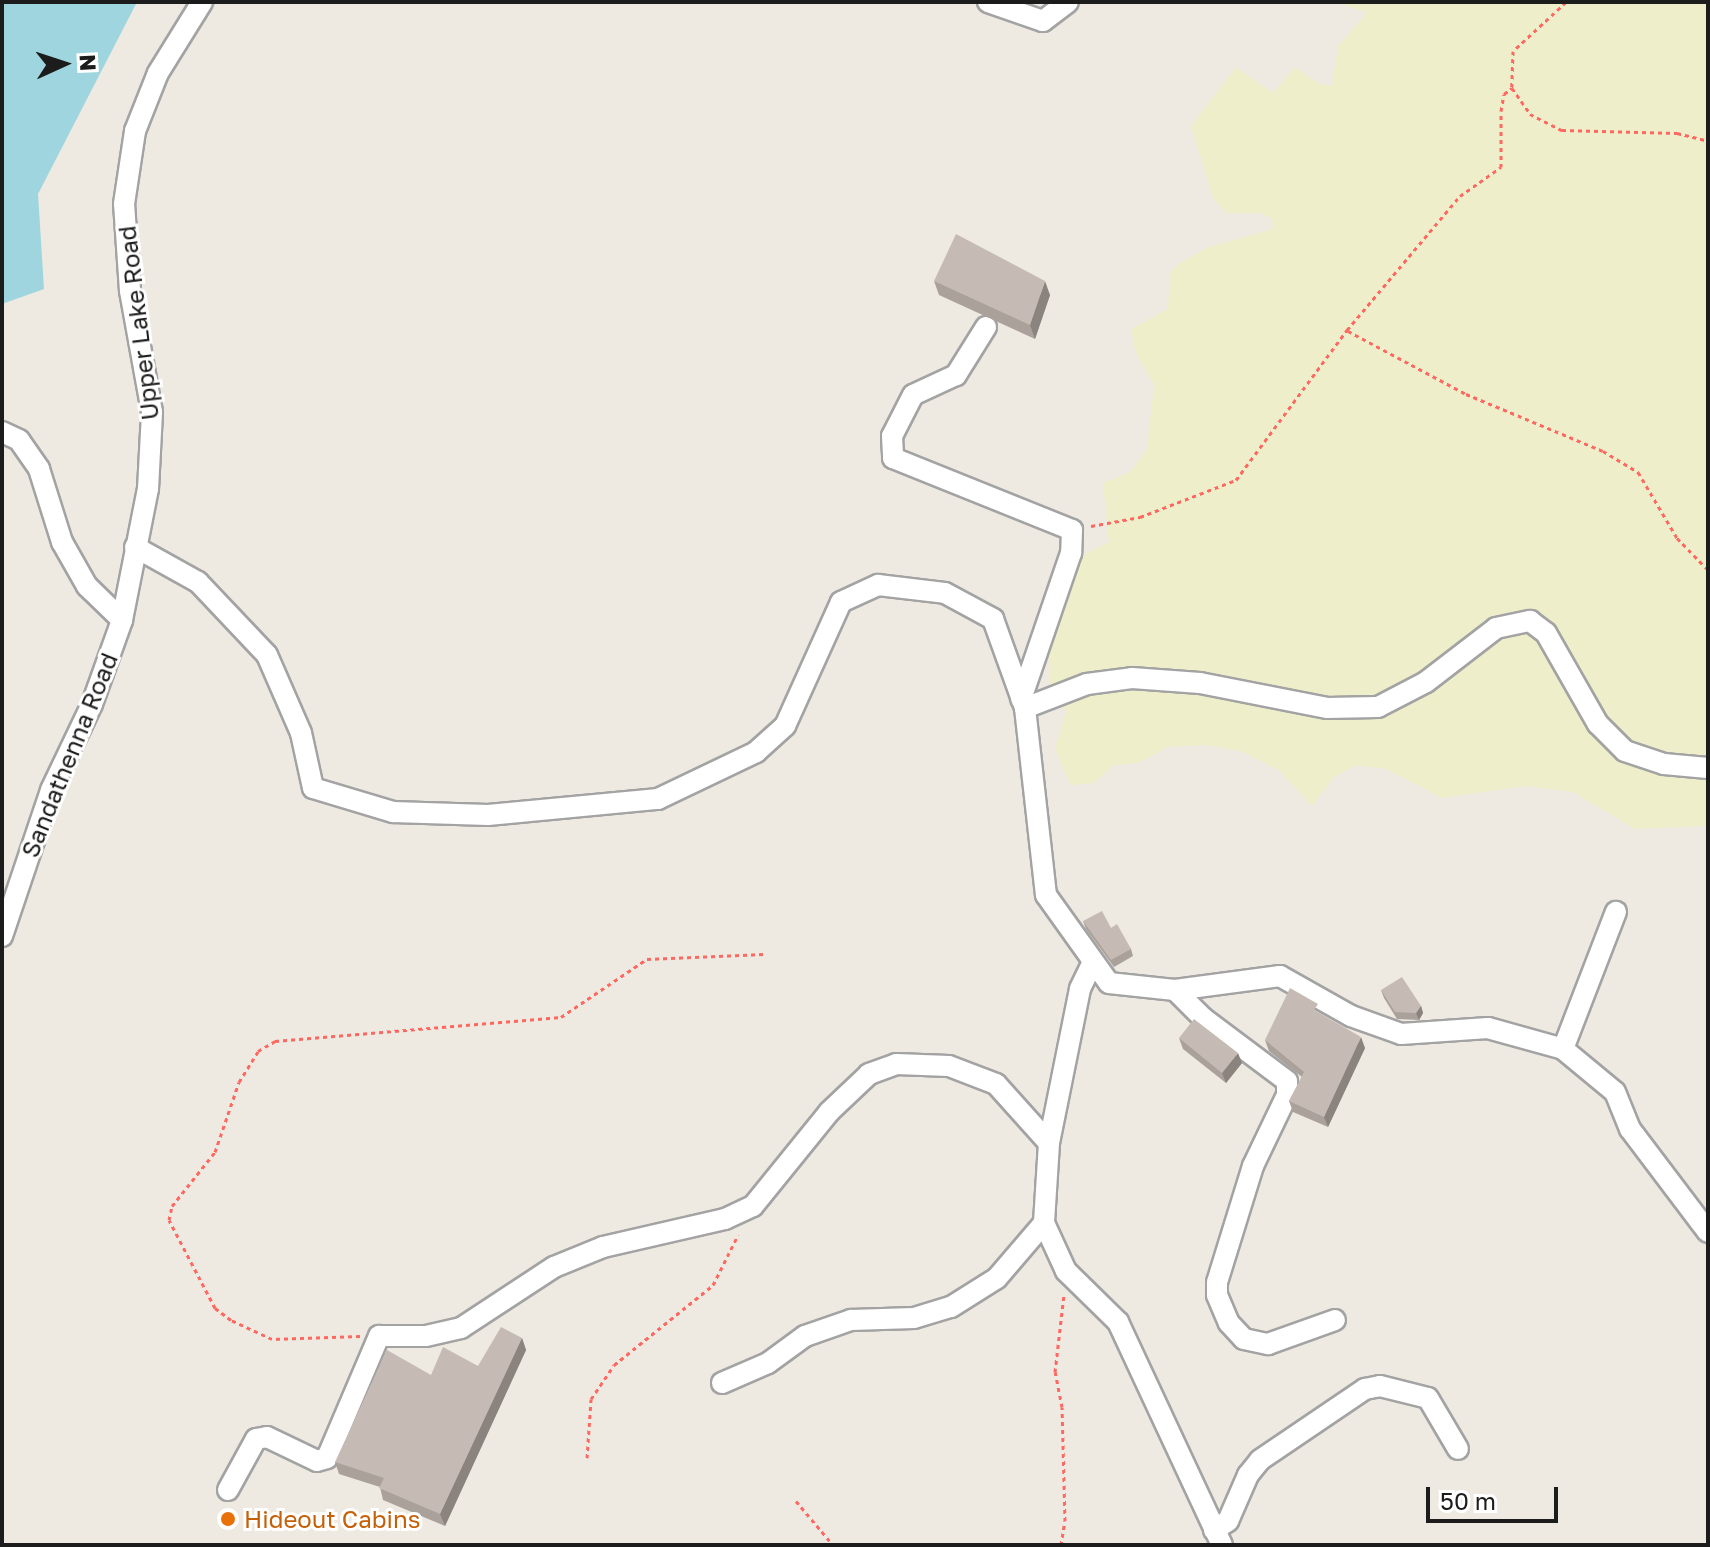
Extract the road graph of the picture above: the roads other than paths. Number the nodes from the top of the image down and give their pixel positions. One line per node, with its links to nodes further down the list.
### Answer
1 (202, 2): 6 (street, Upper Lake Road)
2 (988, 2): 3 (street)
3 (1068, 2)
4 (986, 327): 8 (street)
5 (2, 432): 7 (street)
6 (135, 547): 7 (street, Upper Lake Road); 8 (street)
7 (122, 620): 11 (street, Sandathenna Road)
8 (1023, 703): 9 (street); 12 (street)
9 (1708, 768)
10 (1616, 912): 14 (street)
11 (2, 936)
12 (1093, 962): 13 (street); 15 (street)
13 (1175, 990): 14 (street); 18 (street)
14 (1563, 1049): 17 (street)
15 (1049, 1143): 16 (street); 21 (street)
16 (1044, 1223): 19 (street); 22 (street)
17 (1708, 1232)
18 (1335, 1320)
19 (722, 1383)
20 (1458, 1449): 22 (street)
21 (228, 1490)
22 (1218, 1537)

